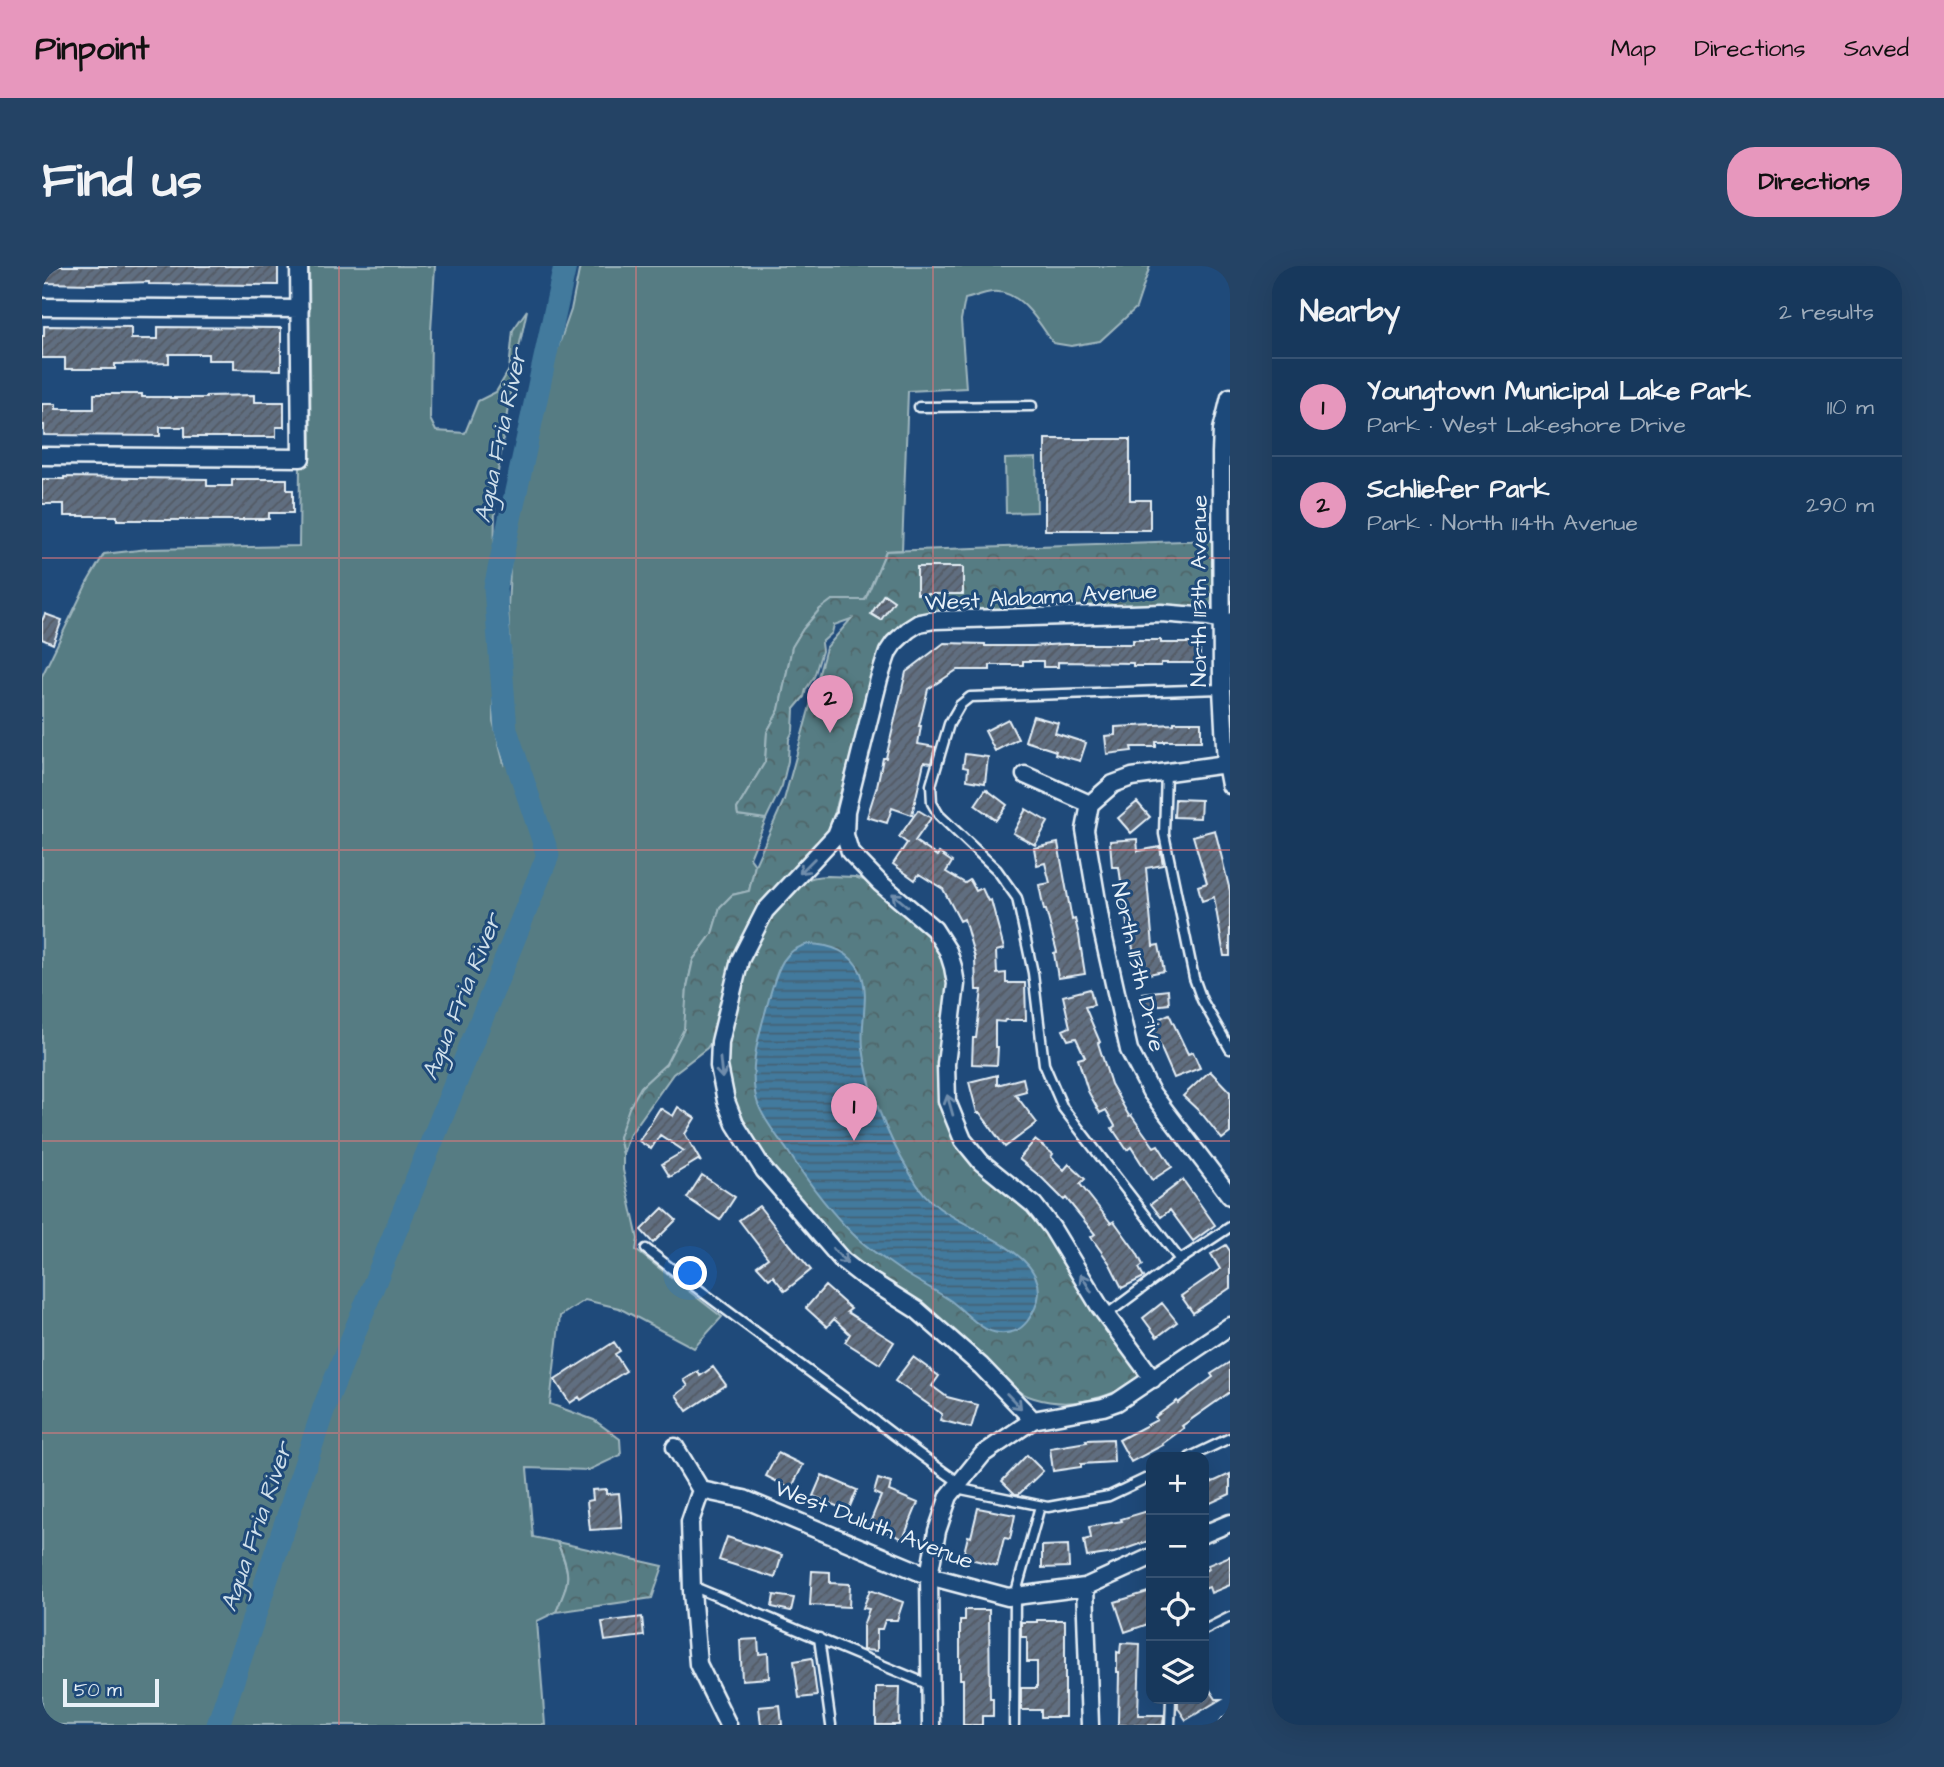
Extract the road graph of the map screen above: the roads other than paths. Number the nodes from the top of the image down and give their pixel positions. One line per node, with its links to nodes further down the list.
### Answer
1 (299, 266): 3 (street)
2 (42, 307): 3 (street)
3 (299, 309): 8 (street)
4 (1230, 397): 7 (street, North 113th Avenue)
5 (1032, 406): 6 (lane)
6 (919, 407)
7 (1226, 436): 9 (street, North 113th Avenue)
8 (42, 456)
9 (1226, 529): 10 (street, North 113th Avenue)
10 (1226, 621): 11 (street, North 113th Avenue); 17 (street, West Alabama Avenue)
11 (1222, 689): 12 (street, North 113th Avenue); 22 (lane)
12 (1226, 764): 13 (street); 15 (street, North 113th Avenue)
13 (1166, 772): 16 (street); 18 (lane)
14 (1025, 775): 16 (street)
15 (1230, 785)
16 (1090, 804): 19 (street, North 113th Drive)
17 (846, 811): 23 (street, one-way to 17); 26 (street, one-way to 26)
18 (1230, 1049)
19 (1230, 1196)
20 (1230, 1227): 22 (lane)
21 (646, 1249): 31 (lane)
22 (1180, 1260): 23 (lane)
23 (1106, 1315): 25 (street)
24 (1230, 1326): 25 (street)
25 (1153, 1379): 26 (street)
26 (1033, 1420): 31 (street)
27 (1230, 1438): 29 (lane)
28 (675, 1447): 32 (street)
29 (1201, 1452)
30 (1146, 1478): 33 (lane)
31 (958, 1486): 33 (lane); 37 (street)
32 (701, 1490): 37 (street, West Duluth Avenue); 38 (street)
33 (1040, 1506): 40 (lane)
34 (1230, 1523): 35 (street)
35 (1209, 1532)
36 (1146, 1559): 39 (street, West Duluth Avenue)
37 (929, 1576): 40 (street, West Duluth Avenue); 44 (street)
38 (692, 1586): 43 (lane); 46 (street)
39 (1084, 1587): 40 (street, West Duluth Avenue); 50 (street)
40 (1015, 1596): 49 (lane)
41 (1230, 1617): 42 (lane)
42 (1209, 1628)
43 (819, 1638): 44 (lane); 47 (lane)
44 (930, 1685): 48 (street)
45 (1171, 1704): 51 (lane)
46 (728, 1725)
47 (831, 1725)
48 (931, 1725)
49 (1014, 1725)
50 (1090, 1725)
51 (1170, 1725)

